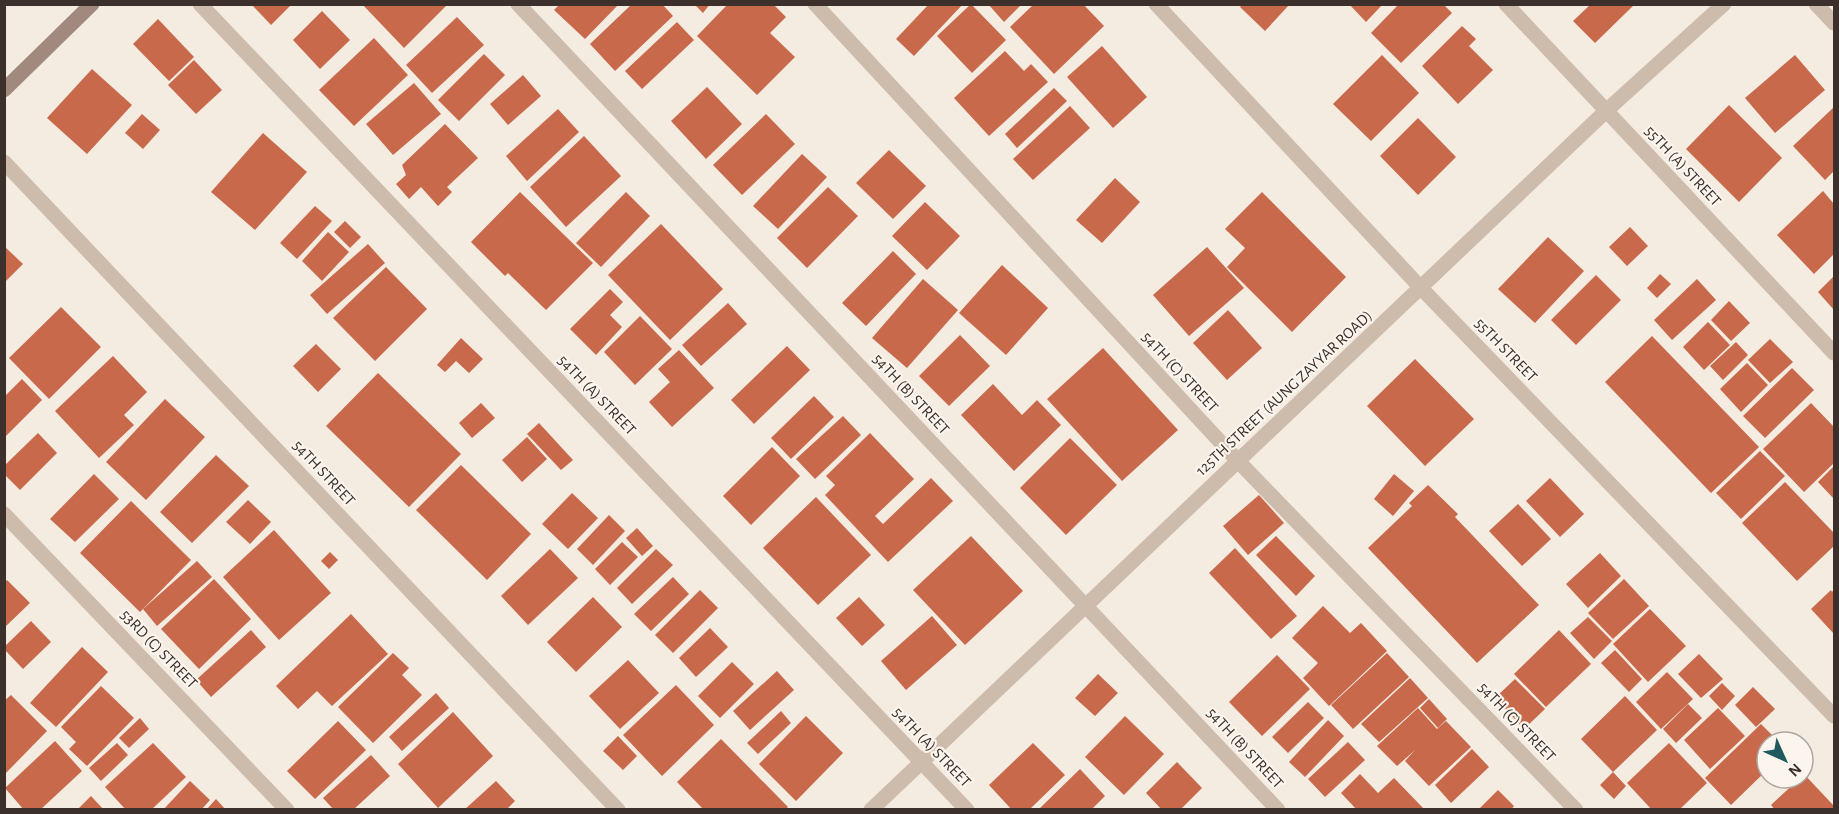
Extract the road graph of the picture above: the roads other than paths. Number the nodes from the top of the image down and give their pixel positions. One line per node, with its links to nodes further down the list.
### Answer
1 (92, 4): 10 (street)
2 (200, 4): 19 (street, 54TH (A) STREET)
3 (518, 4): 17 (street, 54TH (B) STREET)
4 (815, 4): 15 (street, 54TH (C) STREET)
5 (1156, 4): 13 (street, 55TH STREET)
6 (1506, 4): 11 (street, 55TH (A) STREET)
7 (1724, 4): 11 (street, 125TH STREET (AUNG ZAYYAR ROAD))
8 (1816, 4): 9 (street)
9 (1834, 23)
10 (4, 90)
11 (1606, 111): 13 (street, 125TH STREET (AUNG ZAYYAR ROAD)); 14 (street, 55TH (A) STREET)
12 (4, 162): 21 (street, 54TH STREET)
13 (1421, 288): 15 (street, 125TH STREET (AUNG ZAYYAR ROAD)); 18 (street, 55TH STREET)
14 (1834, 353)
15 (1238, 461): 17 (street, 125TH STREET (AUNG ZAYYAR ROAD)); 25 (street, 54TH (C) STREET)
16 (4, 514): 20 (street, 53RD (C) STREET)
17 (1086, 605): 19 (street, 125TH STREET (AUNG ZAYYAR ROAD)); 24 (street, 54TH (B) STREET)
18 (1834, 716)
19 (921, 762): 22 (street, 125TH STREET (AUNG ZAYYAR ROAD)); 23 (street, 54TH (A) STREET)
20 (287, 810)
21 (618, 810)
22 (871, 810)
23 (967, 810)
24 (1278, 810)
25 (1576, 810)

